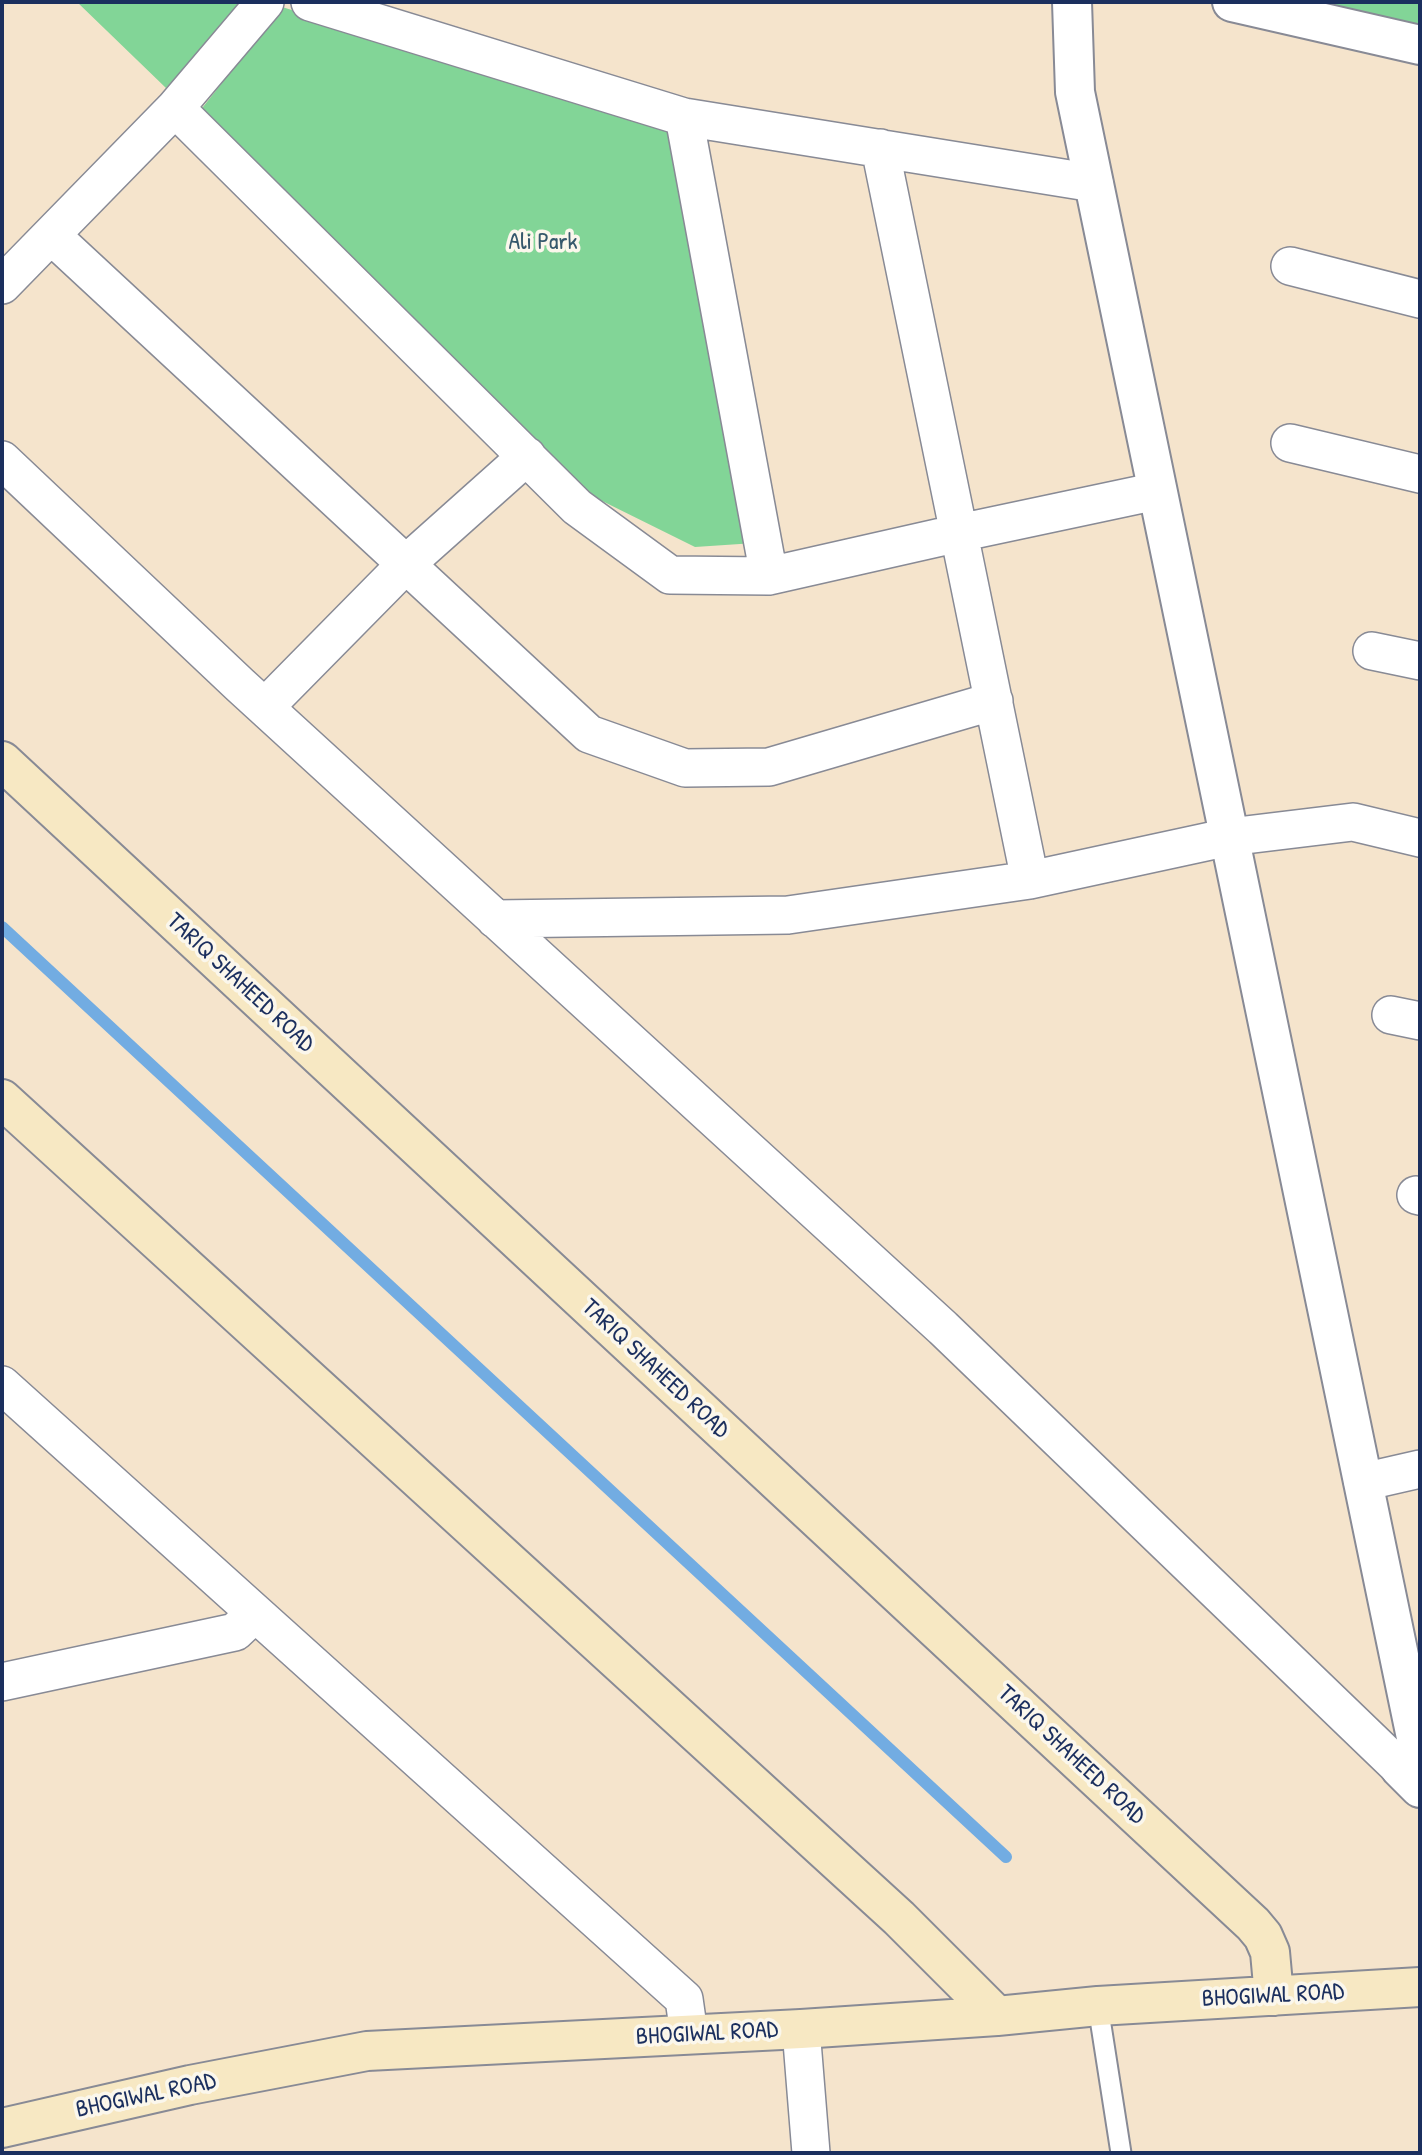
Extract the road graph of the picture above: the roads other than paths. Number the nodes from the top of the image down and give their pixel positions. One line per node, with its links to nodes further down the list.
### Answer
1 (265, 2): 6 (street)
2 (310, 2): 7 (street)
3 (1072, 2): 9 (street)
4 (1232, 2): 5 (street)
5 (1420, 44)
6 (175, 108): 10 (street); 15 (street)
7 (684, 117): 8 (street); 21 (street)
8 (880, 148): 9 (street); 19 (street)
9 (1094, 183): 18 (street)
10 (51, 235): 12 (street); 20 (street)
11 (1290, 266): 13 (street)
12 (2, 285)
13 (1420, 299)
14 (1290, 443): 17 (street)
15 (527, 456): 20 (street); 21 (street)
16 (2, 460): 25 (street)
17 (1420, 474)
18 (1157, 491): 19 (street); 27 (street)
19 (959, 533): 21 (street); 24 (street)
20 (406, 564): 24 (street); 25 (street)
21 (769, 576)
22 (1372, 651): 23 (street)
23 (1420, 661)
24 (994, 701): 29 (street)
25 (265, 708): 30 (street)
26 (2, 761): 39 (main road, TARIQ SHAHEED ROAD)
27 (1229, 837): 28 (street); 29 (street); 34 (street)
28 (1420, 838)
29 (1030, 880): 30 (street)
30 (495, 919): 37 (street)
31 (2, 1099): 41 (main road)
32 (2, 1385): 35 (street)
33 (1420, 1469): 34 (street)
34 (1363, 1482): 37 (street)
35 (254, 1614): 36 (street); 43 (street)
36 (2, 1682)
37 (1410, 1778)
38 (1420, 1987): 39 (main road, BHOGIWAL ROAD)
39 (1274, 1996): 40 (main road, BHOGIWAL ROAD)
40 (1098, 2006): 41 (main road, BHOGIWAL ROAD); 46 (lane)
41 (997, 2016): 42 (main road, BHOGIWAL ROAD)
42 (801, 2029): 43 (main road, BHOGIWAL ROAD); 45 (street)
43 (689, 2034): 44 (main road, BHOGIWAL ROAD)
44 (2, 2128)
45 (811, 2153)
46 (1121, 2153)

